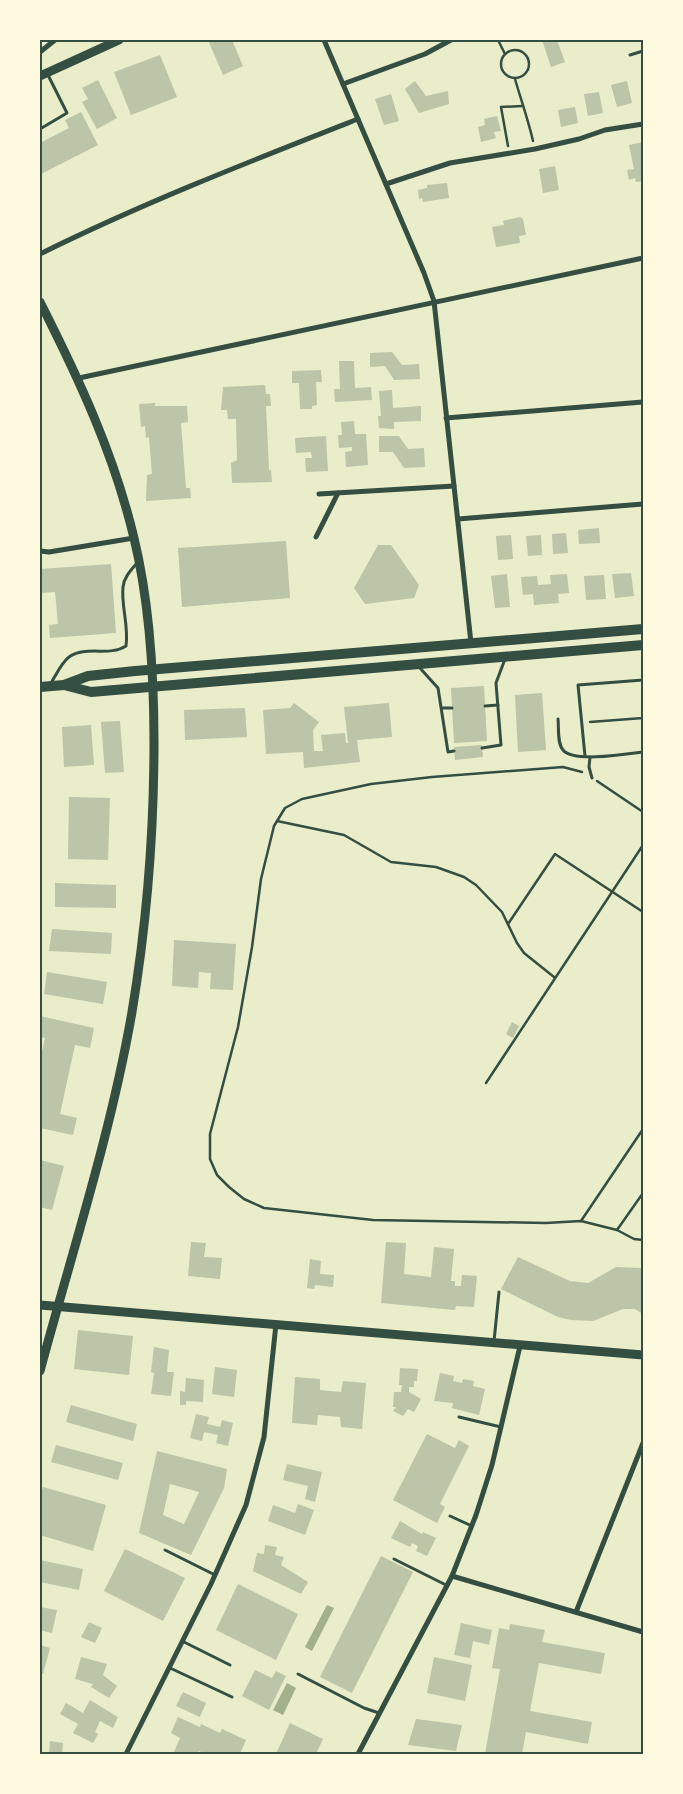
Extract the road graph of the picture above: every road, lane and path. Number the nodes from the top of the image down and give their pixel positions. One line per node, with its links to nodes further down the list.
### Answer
1 (55, 40): 7 (street)
2 (119, 40): 10 (street)
3 (324, 40): 12 (street)
4 (451, 40): 12 (street)
5 (498, 40): 8 (path)
6 (643, 51): 9 (lane)
7 (40, 52)
8 (505, 54): 11 (path); 11 (path)
9 (630, 55)
10 (43, 74): 16 (lane)
11 (515, 79): 13 (path)
12 (343, 84): 14 (street)
13 (522, 106): 17 (path); 18 (path)
14 (358, 119): 19 (street); 20 (street)
15 (643, 124): 17 (street)
16 (40, 129)
17 (535, 149): 18 (street)
18 (510, 153): 19 (street)
19 (386, 184): 22 (street)
20 (40, 254)
21 (643, 258): 22 (street)
22 (434, 301): 24 (street); 26 (street)
23 (40, 302): 24 (street)
24 (79, 378): 33 (street)
25 (643, 402): 26 (street)
26 (446, 418): 27 (street)
27 (454, 486): 28 (street); 31 (street)
28 (338, 493): 29 (street); 32 (street)
29 (319, 494)
30 (643, 504): 31 (street)
31 (458, 519): 37 (street)
32 (316, 537)
33 (134, 538): 34 (street); 35 (street)
34 (40, 551)
35 (139, 561): 41 (street); 44 (lane)
36 (643, 630): 37 (main road)
37 (472, 644): 41 (main road)
38 (643, 645): 39 (main road)
39 (506, 657): 40 (main road); 46 (lane)
40 (417, 664): 45 (main road); 48 (lane)
41 (151, 670): 43 (main road); 45 (street)
42 (643, 680): 52 (lane)
43 (64, 685): 44 (main road); 45 (main road)
44 (44, 687)
45 (153, 687): 74 (street)
46 (498, 705): 47 (lane); 53 (lane)
47 (485, 706)
48 (443, 708): 49 (lane); 54 (lane)
49 (452, 708)
50 (643, 718): 52 (path)
51 (558, 719): 56 (lane)
52 (581, 722): 56 (lane)
53 (482, 748)
54 (454, 751)
55 (643, 752): 57 (lane)
56 (585, 756): 57 (lane)
57 (590, 757): 58 (lane)
58 (592, 778): 59 (path); 60 (path)
59 (643, 812)
60 (277, 821): 64 (path); 69 (path)
61 (643, 845): 62 (path)
62 (612, 891): 63 (path); 64 (path); 65 (path)
63 (643, 912)
64 (508, 924): 65 (path)
65 (554, 977): 66 (path)
66 (486, 1083)
67 (643, 1129): 69 (path)
68 (643, 1193): 70 (path)
69 (581, 1221): 70 (path)
70 (616, 1230): 71 (path)
71 (643, 1240)
72 (500, 1292): 76 (lane)
73 (40, 1305): 74 (street)
74 (58, 1306): 75 (street); 79 (street)
75 (276, 1324): 76 (street); 87 (street)
76 (494, 1344): 77 (street)
77 (520, 1346): 78 (street); 81 (street)
78 (643, 1355)
79 (40, 1371)
80 (459, 1417): 81 (lane)
81 (501, 1427): 84 (street)
82 (643, 1443): 90 (street)
83 (450, 1516): 84 (lane)
84 (472, 1526): 88 (street)
85 (165, 1550): 87 (lane)
86 (394, 1559): 89 (lane)
87 (215, 1575): 92 (street)
88 (452, 1576): 89 (street); 90 (street)
89 (446, 1585): 97 (street)
90 (576, 1612): 91 (street)
91 (643, 1632)
92 (182, 1641): 93 (lane); 94 (street)
93 (230, 1665)
94 (169, 1667): 96 (lane); 98 (street)
95 (298, 1674): 97 (lane)
96 (232, 1697)
97 (380, 1713): 99 (street)
98 (126, 1754)
99 (358, 1754)

